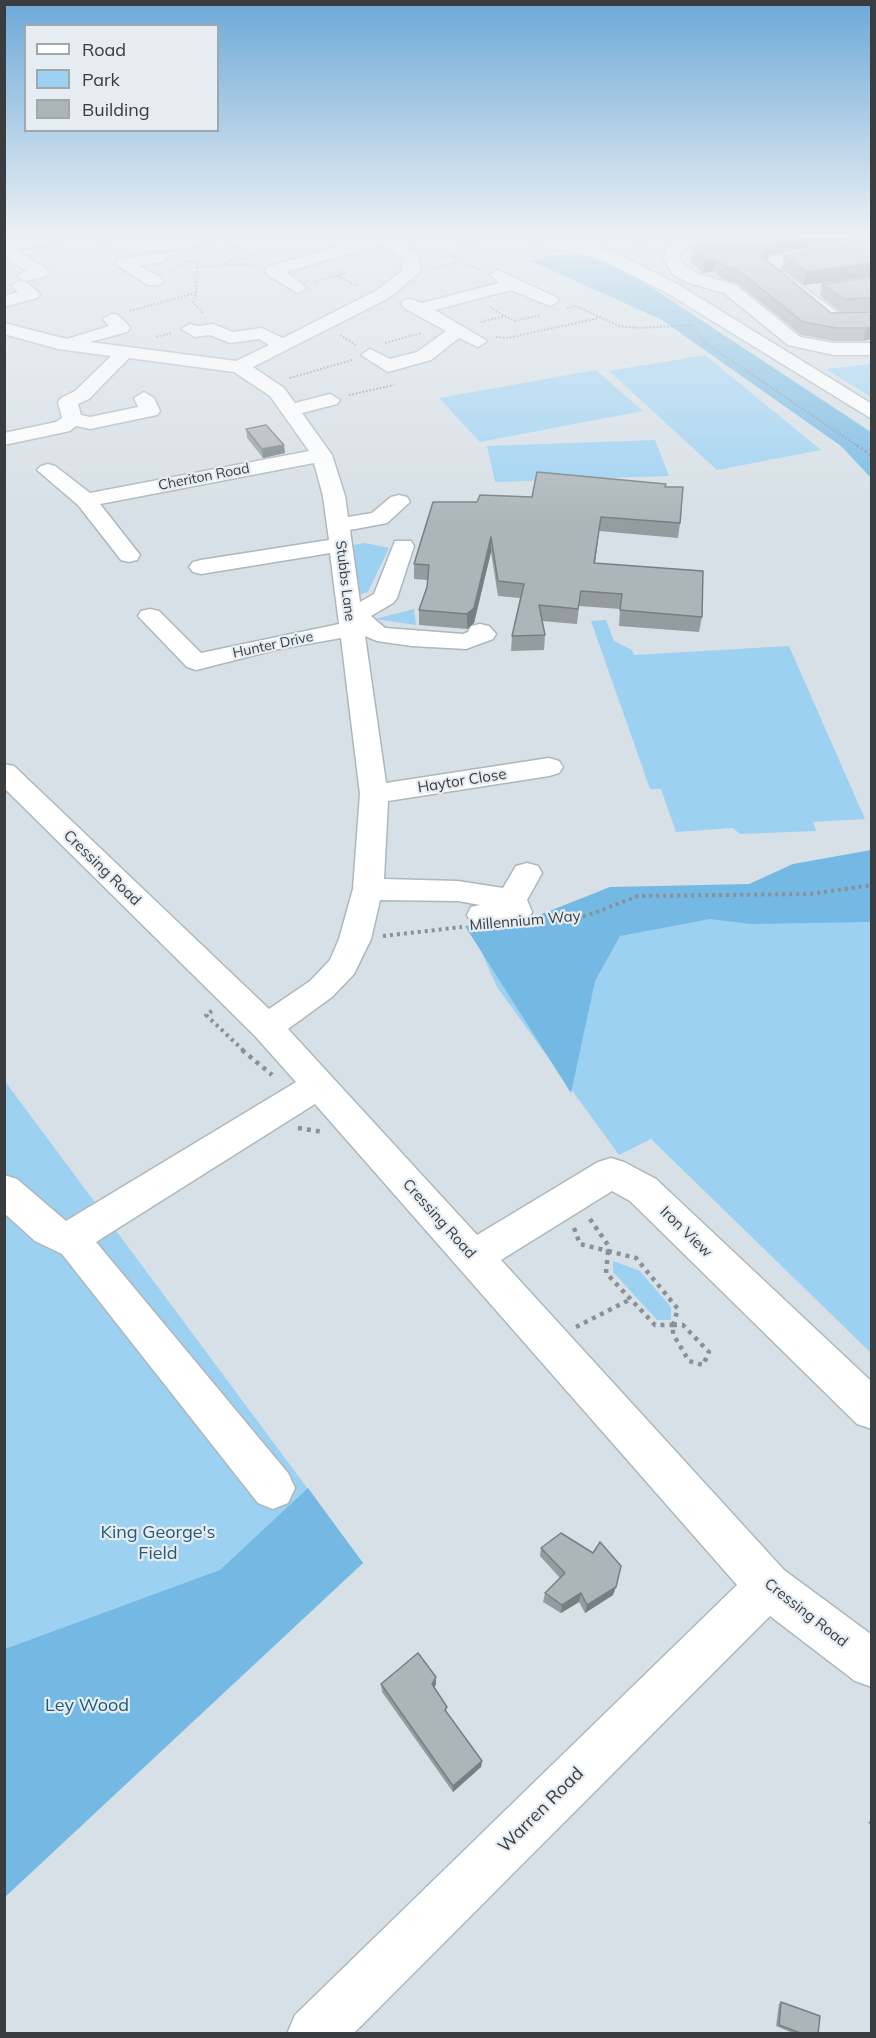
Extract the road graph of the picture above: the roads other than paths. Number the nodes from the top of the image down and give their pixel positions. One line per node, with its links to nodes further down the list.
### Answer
1 (23, 333): 13 (street, Stubbs Lane)
2 (102, 333): 13 (street)
3 (194, 333): 18 (street)
4 (222, 333): 5 (street)
5 (261, 333)
6 (262, 333): 14 (street)
7 (306, 333): 14 (street)
8 (456, 333): 17 (street)
9 (464, 333): 12 (street)
10 (744, 333): 23 (street)
11 (785, 333): 15 (street)
12 (478, 341)
13 (62, 344): 16 (street, Stubbs Lane)
14 (282, 345): 19 (street)
15 (872, 349)
16 (124, 353): 18 (street, Stubbs Lane); 24 (street)
17 (370, 355)
18 (158, 356): 19 (street, Stubbs Lane)
19 (239, 367): 22 (street, Stubbs Lane)
20 (144, 398): 24 (street)
21 (330, 400): 22 (street)
22 (290, 410): 27 (street, Stubbs Lane)
23 (872, 413)
24 (72, 419): 25 (street)
25 (25, 436): 26 (street); 28 (street)
26 (4, 439)
27 (322, 455): 28 (street, Cheriton Road); 30 (street, Stubbs Lane)
28 (86, 500): 32 (street)
29 (399, 502): 30 (street)
30 (339, 535): 33 (street); 35 (street, Stubbs Lane)
31 (403, 546): 35 (street)
32 (129, 555)
33 (201, 567)
34 (150, 616): 35 (street, Hunter Drive)
35 (350, 623): 36 (street); 39 (street, Stubbs Lane)
36 (381, 655)
37 (549, 767): 39 (street, Haytor Close)
38 (9, 783): 42 (street, Cressing Road)
39 (374, 794): 40 (street, Stubbs Lane)
40 (368, 889): 41 (street); 42 (street, Stubbs Lane)
41 (473, 921)
42 (267, 1028): 43 (street, Cressing Road)
43 (319, 1085): 45 (street); 46 (street, Cressing Road)
44 (4, 1190): 45 (street)
45 (74, 1236): 48 (street)
46 (474, 1257): 47 (street, Iron View); 49 (street, Cressing Road)
47 (872, 1410)
48 (273, 1488)
49 (768, 1586): 50 (street, Cressing Road); 51 (street, Warren Road)
50 (872, 1664)
51 (314, 2034)

